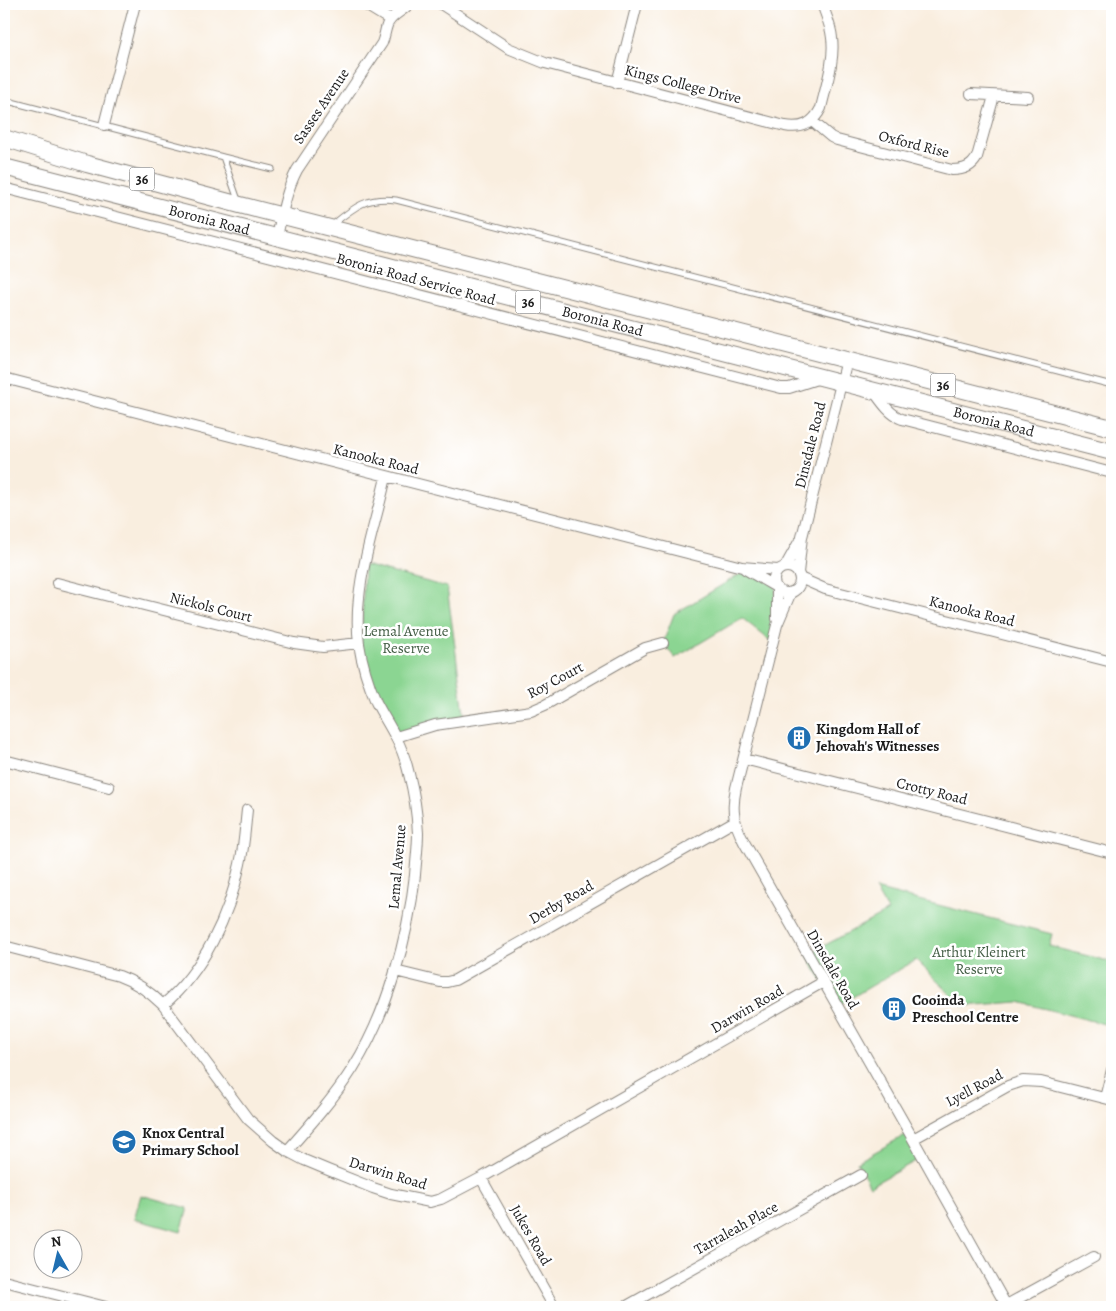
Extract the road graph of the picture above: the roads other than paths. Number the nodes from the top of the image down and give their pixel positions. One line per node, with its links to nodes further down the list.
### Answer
1 (135, 4): 14 (street)
2 (364, 4): 7 (street)
3 (409, 4): 7 (street)
4 (441, 4): 8 (street, Kings College Drive)
5 (637, 4): 8 (street)
6 (822, 4): 13 (street)
7 (390, 20): 21 (street, Sasses Avenue)
8 (616, 83): 13 (street, Kings College Drive)
9 (971, 94): 10 (street)
10 (994, 96): 11 (street); 13 (street, Oxford Rise)
11 (1028, 97)
12 (4, 100): 14 (lane)
13 (812, 121)
14 (104, 125): 16 (lane)
15 (4, 138): 20 (main road, Boronia Road / 36)
16 (223, 157): 18 (lane); 20 (lane, Boronia Road)
17 (4, 167): 23 (main road, Boronia Road / 36)
18 (272, 169)
19 (4, 188): 26 (street, Boronia Road Service Road)
20 (240, 205): 21 (main road, Boronia Road / 36)
21 (282, 216): 22 (main road, Boronia Road / 36); 23 (street, Sasses Avenue)
22 (329, 228): 24 (main road, Boronia Road / 36); 28 (lane)
23 (277, 237): 26 (main road, Boronia Road / 36)
24 (847, 360): 27 (street, Dinsdale Road); 30 (main road, Boronia Road / 36)
25 (4, 378): 33 (street, Kanooka Road)
26 (821, 378): 27 (main road, Boronia Road / 36)
27 (841, 382): 29 (main road, Boronia Road / 36); 34 (street, Dinsdale Road)
28 (1112, 385)
29 (873, 390): 31 (main road, Boronia Road / 36); 32 (street)
30 (1112, 428)
31 (1112, 452)
32 (1112, 473)
33 (386, 477): 35 (street, Kanooka Road); 41 (street, Lemal Avenue)
34 (802, 536): 36 (street, Dinsdale Road); 37 (street, Dinsdale Road)
35 (742, 567): 36 (street, Kanooka Road); 39 (street, Kanooka Road)
36 (781, 569): 37 (street); 39 (street)
37 (797, 582): 39 (street); 40 (street, Dinsdale Road); 43 (street, Kanooka Road)
38 (57, 583): 41 (street, Nickols Court)
39 (777, 587): 40 (street, Dinsdale Road)
40 (777, 624): 45 (street, Dinsdale Road)
41 (359, 643): 44 (street, Lemal Avenue)
42 (663, 643): 44 (street, Roy Court)
43 (1112, 662)
44 (396, 738): 52 (street, Lemal Avenue)
45 (744, 759): 49 (street, Dinsdale Road); 50 (street, Crotty Road)
46 (4, 760): 47 (street)
47 (109, 787)
48 (247, 810): 54 (street)
49 (735, 821): 52 (street, Derby Road); 53 (street, Dinsdale Road)
50 (1112, 853)
51 (4, 946): 54 (street, Darwin Road)
52 (395, 972): 58 (street, Lemal Avenue)
53 (823, 982): 57 (street, Dinsdale Road); 60 (street, Darwin Road)
54 (164, 1005): 58 (street, Darwin Road)
55 (1112, 1070): 56 (street)
56 (1109, 1099): 57 (street, Lyell Road)
57 (913, 1139): 66 (street, Dinsdale Road)
58 (287, 1150): 60 (street, Darwin Road)
59 (861, 1175): 65 (street, Tarraleah Place)
60 (481, 1178): 64 (street, Jukes Road)
61 (1094, 1257): 66 (street)
62 (4, 1281): 63 (street)
63 (106, 1307)
64 (554, 1307)
65 (625, 1307)
66 (1005, 1307)

